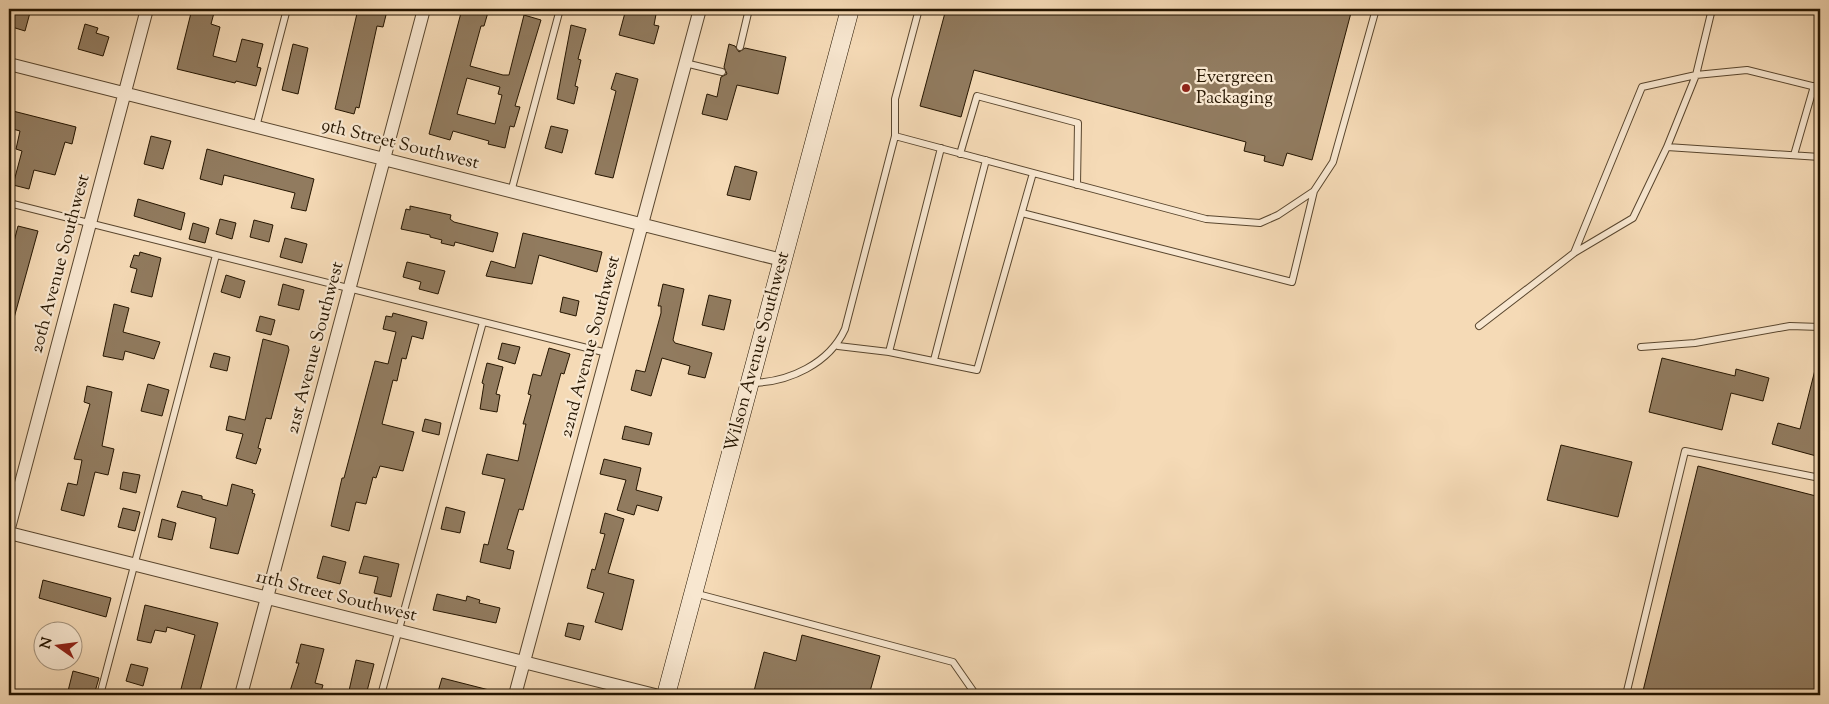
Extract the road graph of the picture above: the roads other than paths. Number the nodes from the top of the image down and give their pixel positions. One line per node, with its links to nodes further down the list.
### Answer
1 (147, 9): 17 (street, 20th Avenue Southwest)
2 (287, 9): 18 (lane)
3 (424, 9): 25 (street, 21st Avenue Southwest)
4 (560, 9): 30 (lane)
5 (700, 9): 12 (street, 22nd Avenue Southwest)
6 (749, 9): 11 (lane)
7 (850, 9): 37 (main road, Wilson Avenue Southwest)
8 (919, 9): 19 (lane)
9 (1376, 9): 29 (lane)
10 (1712, 9): 15 (lane)
11 (740, 47)
12 (685, 63): 14 (lane); 34 (street, 22nd Avenue Southwest)
13 (9, 64): 17 (street, 9th Street Southwest)
14 (722, 72)
15 (1696, 75): 16 (lane); 20 (lane); 35 (lane)
16 (1817, 87): 23 (lane)
17 (125, 94): 18 (street, 9th Street Southwest); 33 (street, 20th Avenue Southwest)
18 (256, 127): 25 (street, 9th Street Southwest)
19 (895, 136): 21 (lane); 42 (lane)
20 (1667, 147): 23 (lane); 35 (lane)
21 (941, 148): 22 (lane); 44 (lane)
22 (960, 154): 26 (lane); 28 (lane)
23 (1794, 155): 24 (lane)
24 (1820, 157)
25 (384, 160): 30 (street, 9th Street Southwest); 38 (street, 21st Avenue Southwest)
26 (986, 160): 27 (lane); 46 (lane)
27 (1033, 173): 28 (lane); 32 (lane)
28 (1077, 185): 29 (lane)
29 (1314, 191): 32 (lane)
30 (511, 192): 34 (street, 9th Street Southwest)
31 (9, 203): 33 (lane)
32 (1022, 212): 46 (lane)
33 (90, 223): 36 (lane); 49 (street, 20th Avenue Southwest)
34 (642, 225): 37 (street, 9th Street Southwest); 45 (street, 22nd Avenue Southwest)
35 (1574, 253): 40 (lane)
36 (216, 255): 38 (lane); 51 (lane)
37 (782, 260): 47 (main road, Wilson Avenue Southwest)
38 (350, 288): 39 (lane); 53 (street, 21st Avenue Southwest)
39 (483, 322): 45 (lane); 54 (lane)
40 (1478, 326)
41 (1820, 327): 43 (lane)
42 (838, 346): 44 (lane); 47 (lane)
43 (1641, 347)
44 (888, 352): 46 (lane)
45 (607, 353): 55 (street, 22nd Avenue Southwest)
46 (934, 360)
47 (750, 384): 52 (main road, Wilson Avenue Southwest)
48 (1820, 478): 63 (lane)
49 (9, 528)
50 (9, 533): 51 (street, 11th Street Southwest)
51 (134, 564): 53 (street, 11th Street Southwest); 56 (lane)
52 (693, 593): 61 (main road, Wilson Avenue Southwest); 62 (lane)
53 (267, 598): 54 (street, 11th Street Southwest); 57 (street, 21st Avenue Southwest)
54 (398, 631): 55 (street, 11th Street Southwest); 58 (lane)
55 (524, 662): 59 (street, 22nd Avenue Southwest); 60 (street, 11th Street Southwest)
56 (100, 695)
57 (241, 695)
58 (381, 695)
59 (515, 695)
60 (655, 695)
61 (666, 695)
62 (976, 695)
63 (1626, 695)

